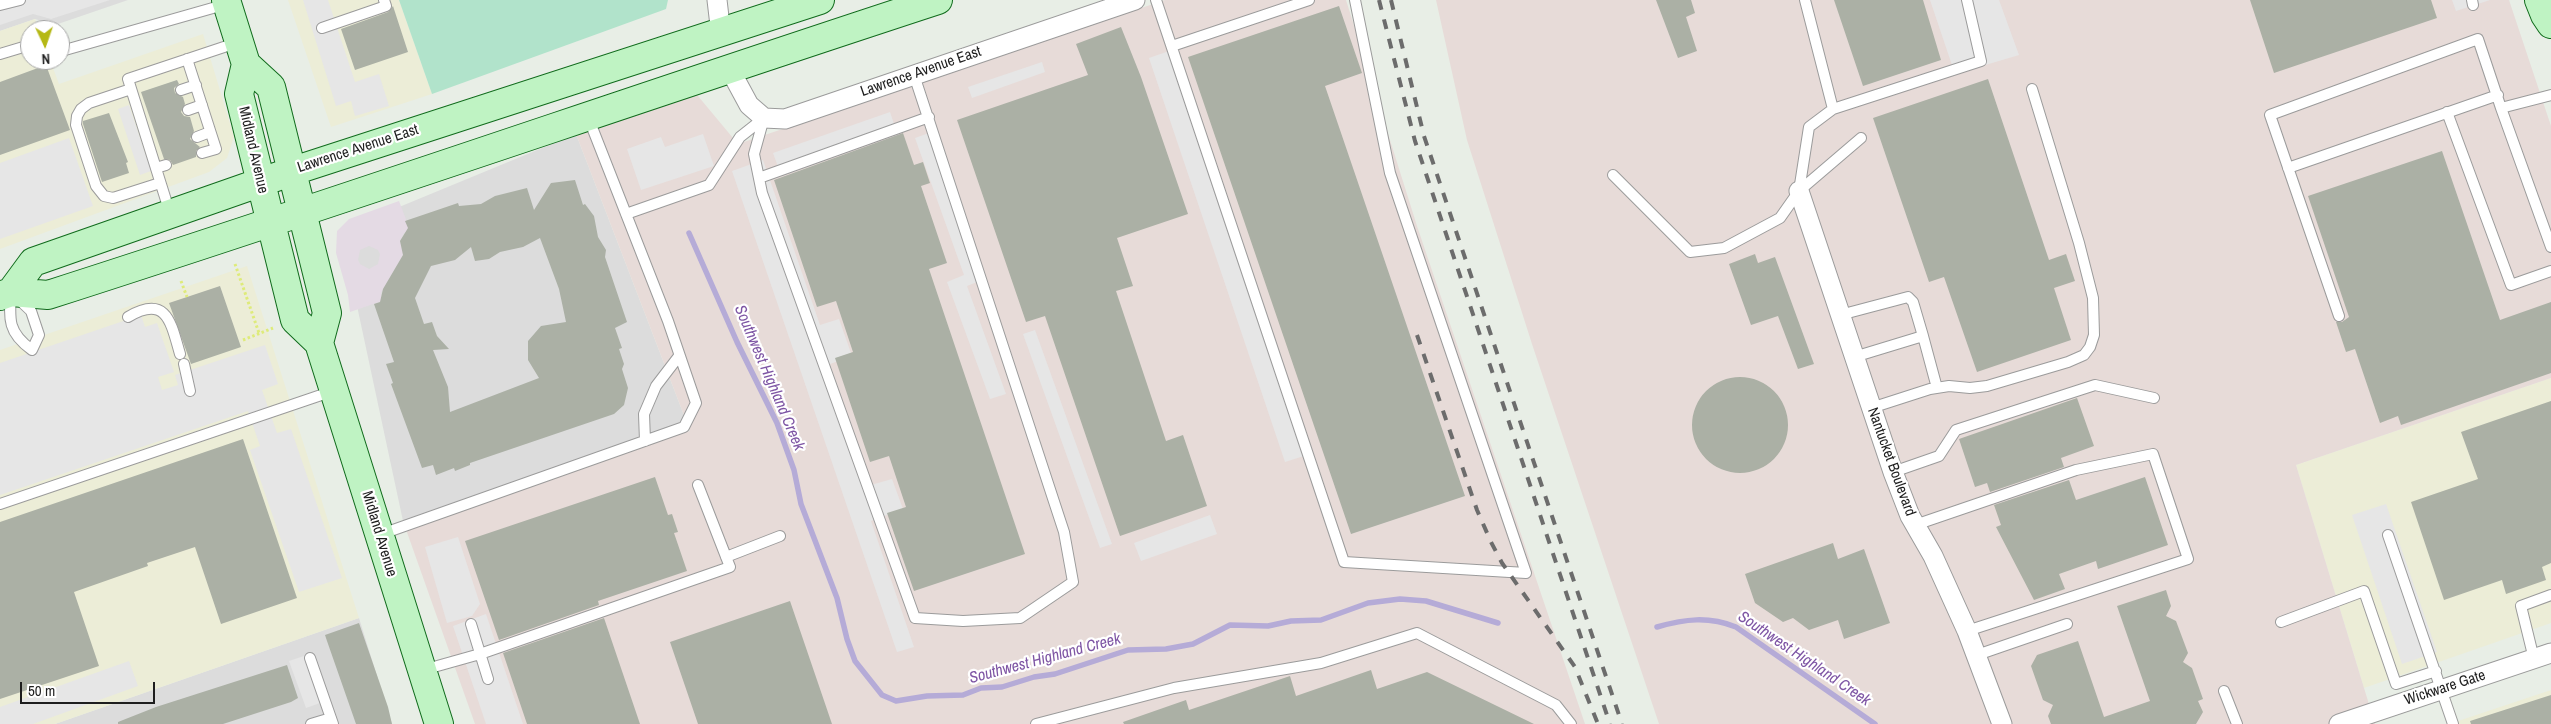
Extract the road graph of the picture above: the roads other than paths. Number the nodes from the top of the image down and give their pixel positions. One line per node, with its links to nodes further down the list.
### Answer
1 (20, 0): 14 (lane)
2 (384, 0): 16 (lane)
3 (716, 0): 17 (street)
4 (820, 0): 17 (main road, Lawrence Avenue East)
5 (938, 0): 24 (main road)
6 (1135, 0): 25 (street, Lawrence Avenue East)
7 (1156, 0): 18 (lane)
8 (1309, 0): 18 (lane)
9 (1355, 0): 18 (lane)
10 (1805, 0): 33 (lane)
11 (1967, 0): 33 (lane)
12 (2539, 0): 15 (main road)
13 (227, 2): 20 (lane); 21 (main road)
14 (0, 4)
15 (2551, 24)
16 (322, 28)
17 (721, 34): 45 (main road, Lawrence Avenue East)
18 (1172, 46)
19 (20, 48): 22 (lane)
20 (70, 49)
21 (243, 52): 23 (lane); 45 (main road); 48 (main road, Midland Avenue)
22 (0, 54)
23 (187, 59): 26 (lane); 27 (lane)
24 (729, 68): 37 (main road); 39 (street)
25 (914, 75): 38 (lane); 39 (street, Lawrence Avenue East)
26 (196, 85): 29 (lane); 32 (lane)
27 (131, 89): 49 (lane); 49 (lane)
28 (2032, 89): 67 (lane)
29 (181, 90)
30 (2498, 94): 34 (lane); 36 (lane); 44 (lane)
31 (2551, 95): 34 (lane)
32 (202, 105): 35 (lane); 40 (lane)
33 (1833, 108): 50 (lane)
34 (2501, 108): 55 (lane)
35 (188, 110)
36 (2447, 112): 44 (lane); 56 (lane)
37 (588, 116): 51 (main road); 53 (lane)
38 (930, 117): 47 (lane); 47 (lane)
39 (764, 118): 47 (lane); 53 (lane)
40 (210, 132): 41 (lane); 43 (lane)
41 (197, 137)
42 (1861, 138): 50 (lane)
43 (202, 153)
44 (2288, 168): 59 (lane)
45 (293, 171): 48 (main road, Lawrence Avenue East); 51 (main road)
46 (1613, 175): 50 (lane)
47 (759, 178)
48 (261, 182): 52 (main road, Lawrence Avenue East); 54 (main road, Midland Avenue)
49 (160, 183): 52 (lane)
50 (1799, 191): 58 (street, Nantucket Boulevard)
51 (304, 212): 54 (main road); 62 (main road)
52 (170, 214): 57 (main road, Lawrence Avenue East)
53 (626, 214): 64 (lane)
54 (270, 224): 57 (main road); 62 (main road, Midland Avenue)
55 (2551, 247)
56 (2551, 271)
57 (5, 294): 57 (lane)
58 (1840, 315): 61 (lane); 65 (street, Nantucket Boulevard)
59 (2339, 316)
60 (128, 317): 63 (lane)
61 (1923, 336): 65 (lane); 67 (lane)
62 (319, 343): 68 (main road, Midland Avenue)
63 (180, 354)
64 (679, 356): 72 (lane); 72 (lane)
65 (1854, 358): 71 (street, Nantucket Boulevard)
66 (184, 364): 69 (lane)
67 (1938, 388): 71 (lane)
68 (334, 390): 75 (lane); 77 (main road, Midland Avenue)
69 (190, 391)
70 (2154, 398): 73 (lane)
71 (1871, 408): 73 (street, Nantucket Boulevard)
72 (645, 441): 77 (lane)
73 (1893, 472): 76 (street, Nantucket Boulevard)
74 (698, 485): 80 (lane)
75 (0, 504)
76 (1915, 525): 85 (street, Nantucket Boulevard); 85 (lane)
77 (380, 535): 90 (main road, Midland Avenue)
78 (2388, 535): 91 (lane)
79 (780, 536): 80 (lane)
80 (726, 557): 86 (lane)
81 (2551, 595): 88 (lane)
82 (2281, 622): 93 (lane)
83 (471, 624): 86 (lane)
84 (2068, 624): 87 (lane)
85 (1968, 630): 87 (street, Nantucket Boulevard)
86 (480, 654): 90 (lane); 92 (lane)
87 (1977, 655): 102 (street, Nantucket Boulevard)
88 (2542, 656): 94 (street, Wickware Gate)
89 (310, 658): 97 (lane)
90 (422, 671): 99 (main road, Midland Avenue)
91 (2436, 671): 93 (lane); 94 (lane)
92 (488, 679)
93 (2396, 684): 96 (lane)
94 (2442, 689): 96 (street, Wickware Gate); 105 (lane)
95 (2224, 691): 103 (lane)
96 (2402, 702): 104 (street, Wickware Gate)
97 (332, 721): 98 (lane)
98 (311, 724)
99 (439, 724)
100 (1036, 724): 101 (lane)
101 (1571, 724)
102 (2002, 724)
103 (2237, 724)
104 (2339, 724)
105 (2453, 724)

